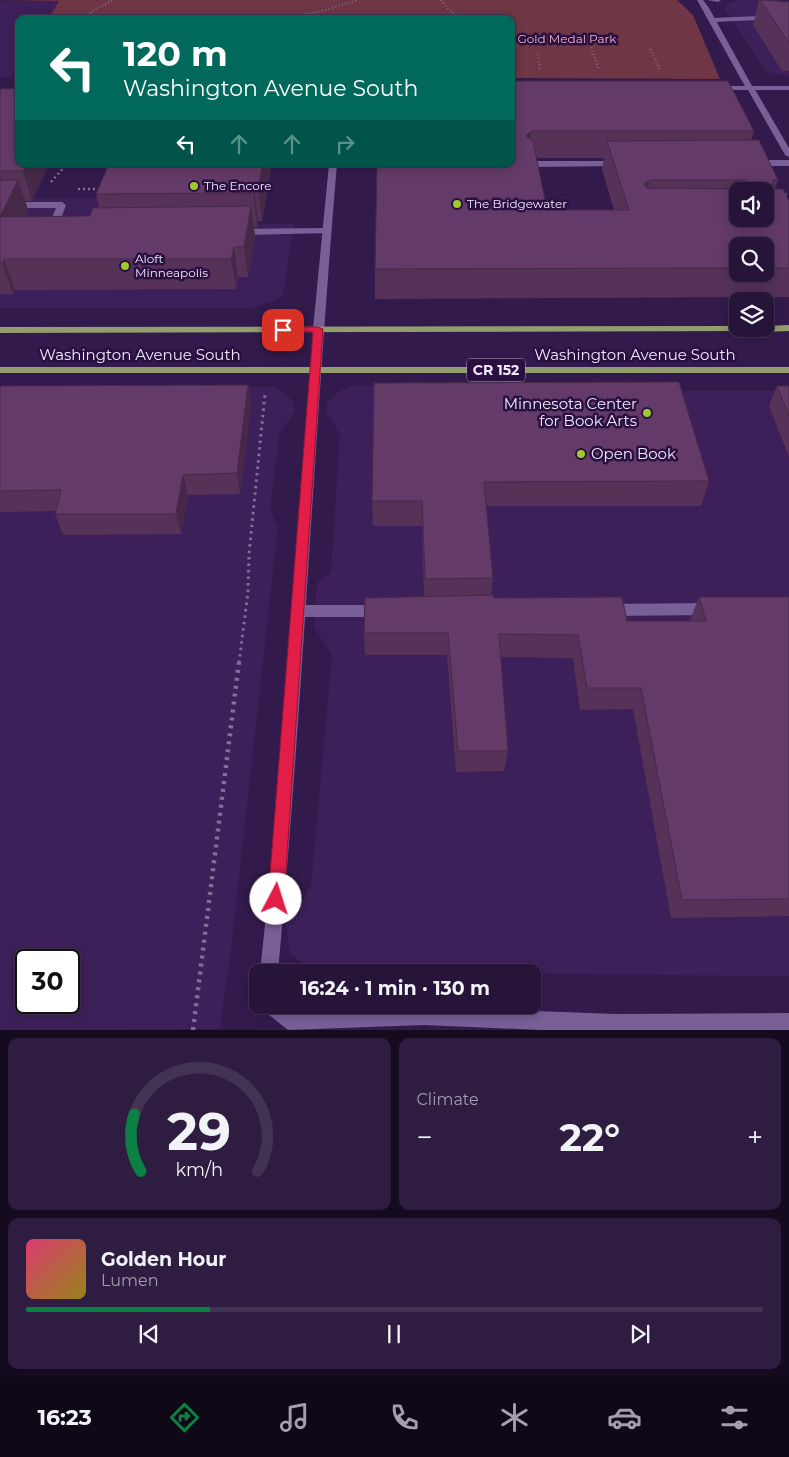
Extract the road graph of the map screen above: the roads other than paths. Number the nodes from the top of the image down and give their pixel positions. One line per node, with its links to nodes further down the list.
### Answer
1 (700, 0): 4 (street)
2 (710, 0): 3 (street)
3 (718, 0)
4 (713, 20): 5 (street); 7 (street)
5 (789, 23)
6 (708, 88): 7 (street)
7 (750, 88): 8 (street); 9 (street)
8 (789, 88)
9 (789, 156)
10 (744, 163): 11 (street)
11 (789, 163)
12 (529, 164): 13 (street)
13 (627, 164)
14 (333, 167): 16 (street)
15 (0, 205): 18 (street)
16 (327, 231): 17 (street); 20 (street)
17 (225, 232)
18 (60, 233)
19 (789, 328): 22 (main road)
20 (318, 329): 21 (main road, Washington Avenue South); 23 (main road, Washington Avenue South); 25 (street)
21 (729, 329)
22 (774, 329)
23 (0, 330)
24 (0, 370): 25 (main road, Washington Avenue South / CR 152)
25 (315, 370): 26 (main road, Washington Avenue South / CR 152); 30 (street)
26 (789, 370)
27 (720, 609): 29 (street)
28 (395, 610): 30 (street)
29 (592, 610)
30 (298, 611): 31 (street)
31 (270, 964)
32 (282, 1014): 33 (street)
33 (789, 1022)

